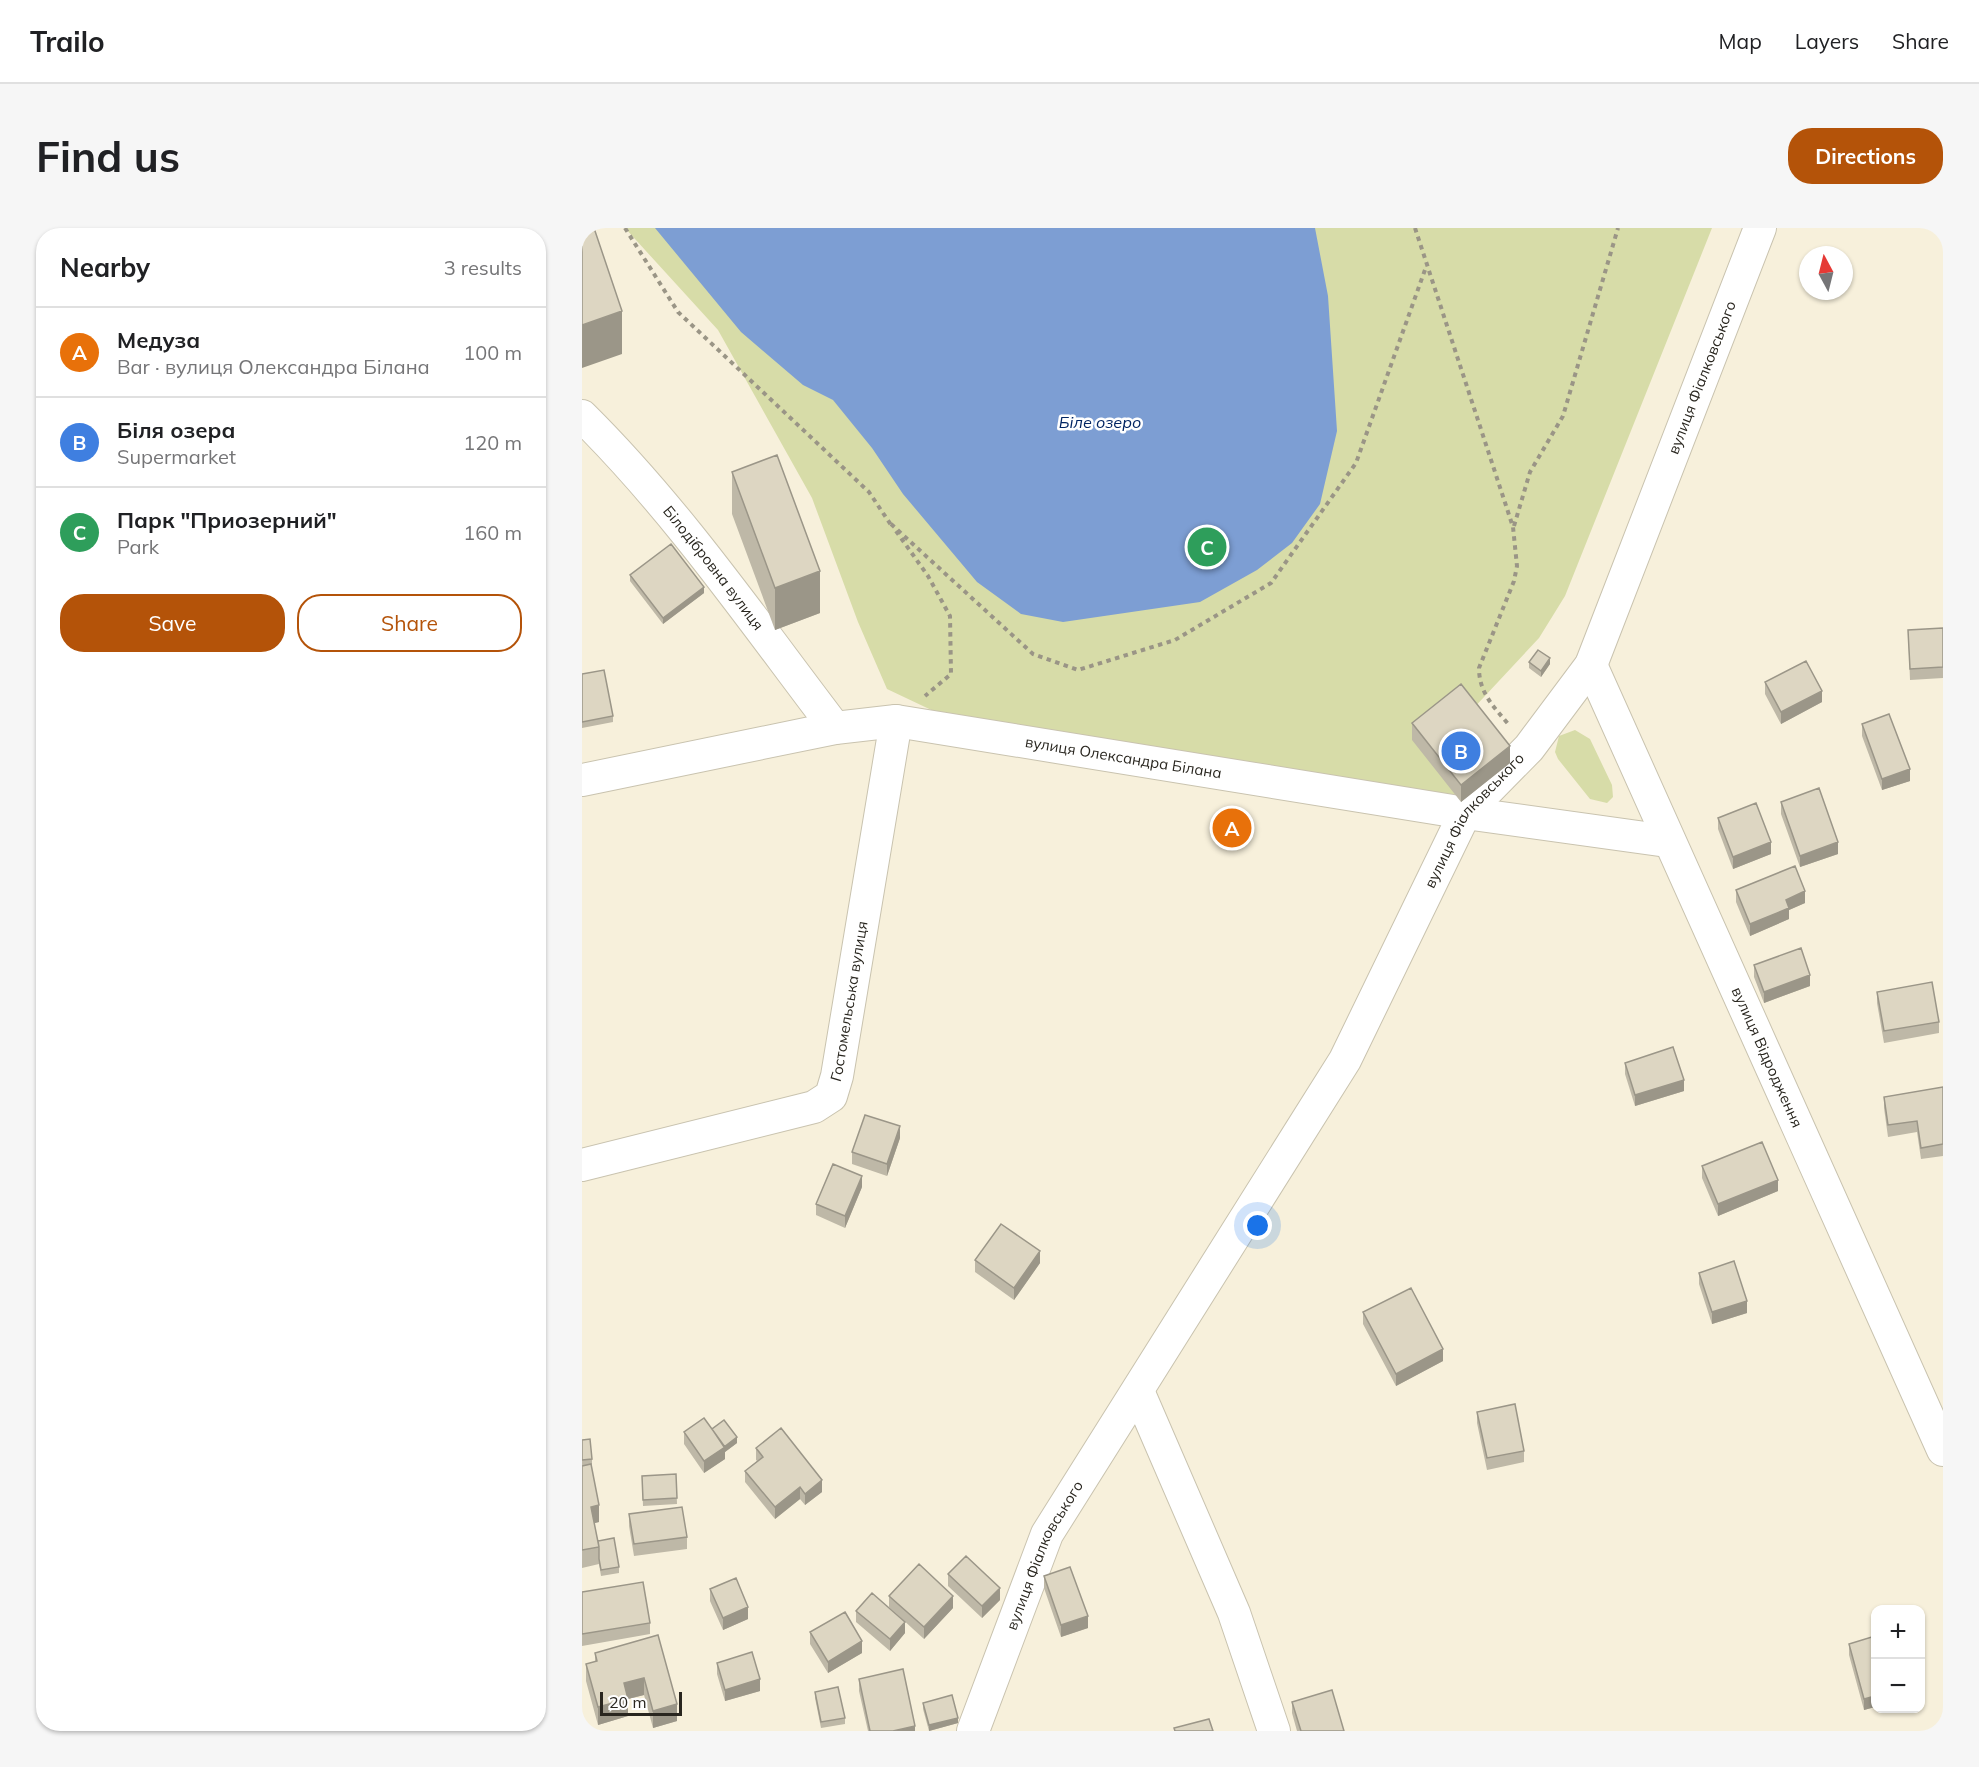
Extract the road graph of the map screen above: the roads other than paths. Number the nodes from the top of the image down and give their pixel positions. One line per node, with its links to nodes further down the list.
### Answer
1 (1760, 228): 3 (street, вулиця Фіалковського)
2 (582, 416): 5 (street, Білодібровна вулиця)
3 (1590, 665): 7 (street, вулиця Фіалковського); 8 (street, вулиця Відродження)
4 (896, 722): 5 (street, вулиця Олександра Білана); 7 (street, вулиця Олександра Білана); 9 (street, Гостомельська вулиця)
5 (835, 728): 6 (street, вулиця Олександра Білана)
6 (582, 780)
7 (1465, 813): 8 (street, вулиця Олександра Білана); 10 (street, вулиця Фіалковського)
8 (1667, 841): 11 (street, вулиця Відродження)
9 (582, 1165)
10 (1138, 1391): 12 (street, вулиця Фіалковського); 13 (street)
11 (1943, 1450)
12 (973, 1731)
13 (1274, 1731)

